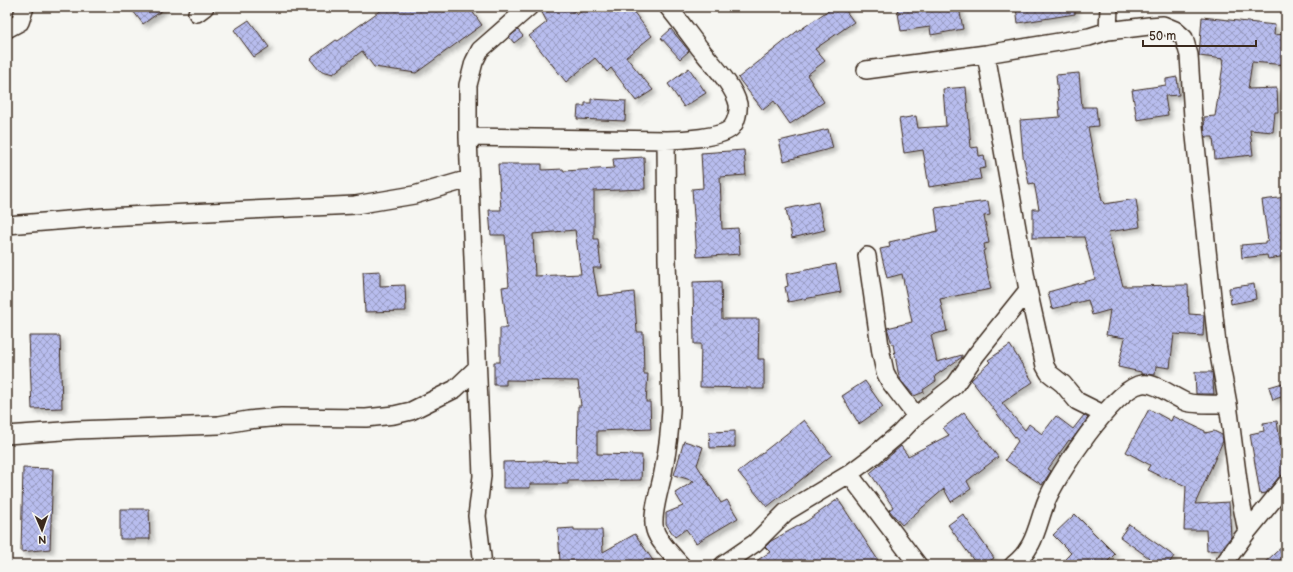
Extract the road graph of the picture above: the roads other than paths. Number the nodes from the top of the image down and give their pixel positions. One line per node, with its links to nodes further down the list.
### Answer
1 (25, 7): 5 (street)
2 (529, 7): 9 (street)
3 (668, 7): 10 (street)
4 (1109, 7): 6 (street)
5 (7, 29)
6 (1108, 31): 7 (street); 16 (street)
7 (986, 54): 8 (street); 14 (street)
8 (866, 70)
9 (468, 137): 10 (street); 11 (street)
10 (666, 140): 24 (street)
11 (469, 179): 12 (street); 15 (street)
12 (7, 225)
13 (867, 256): 18 (street)
14 (1028, 290): 17 (street); 18 (street)
15 (477, 368): 19 (street); 23 (street)
16 (1228, 404): 17 (street); 22 (street)
17 (1103, 414): 27 (street)
18 (916, 416): 20 (street)
19 (7, 435)
20 (849, 474): 25 (street); 26 (street)
21 (1286, 484): 22 (street)
22 (1247, 532): 28 (street)
23 (482, 565)
24 (681, 565)
25 (724, 565)
26 (918, 565)
27 (1013, 565)
28 (1223, 565)

